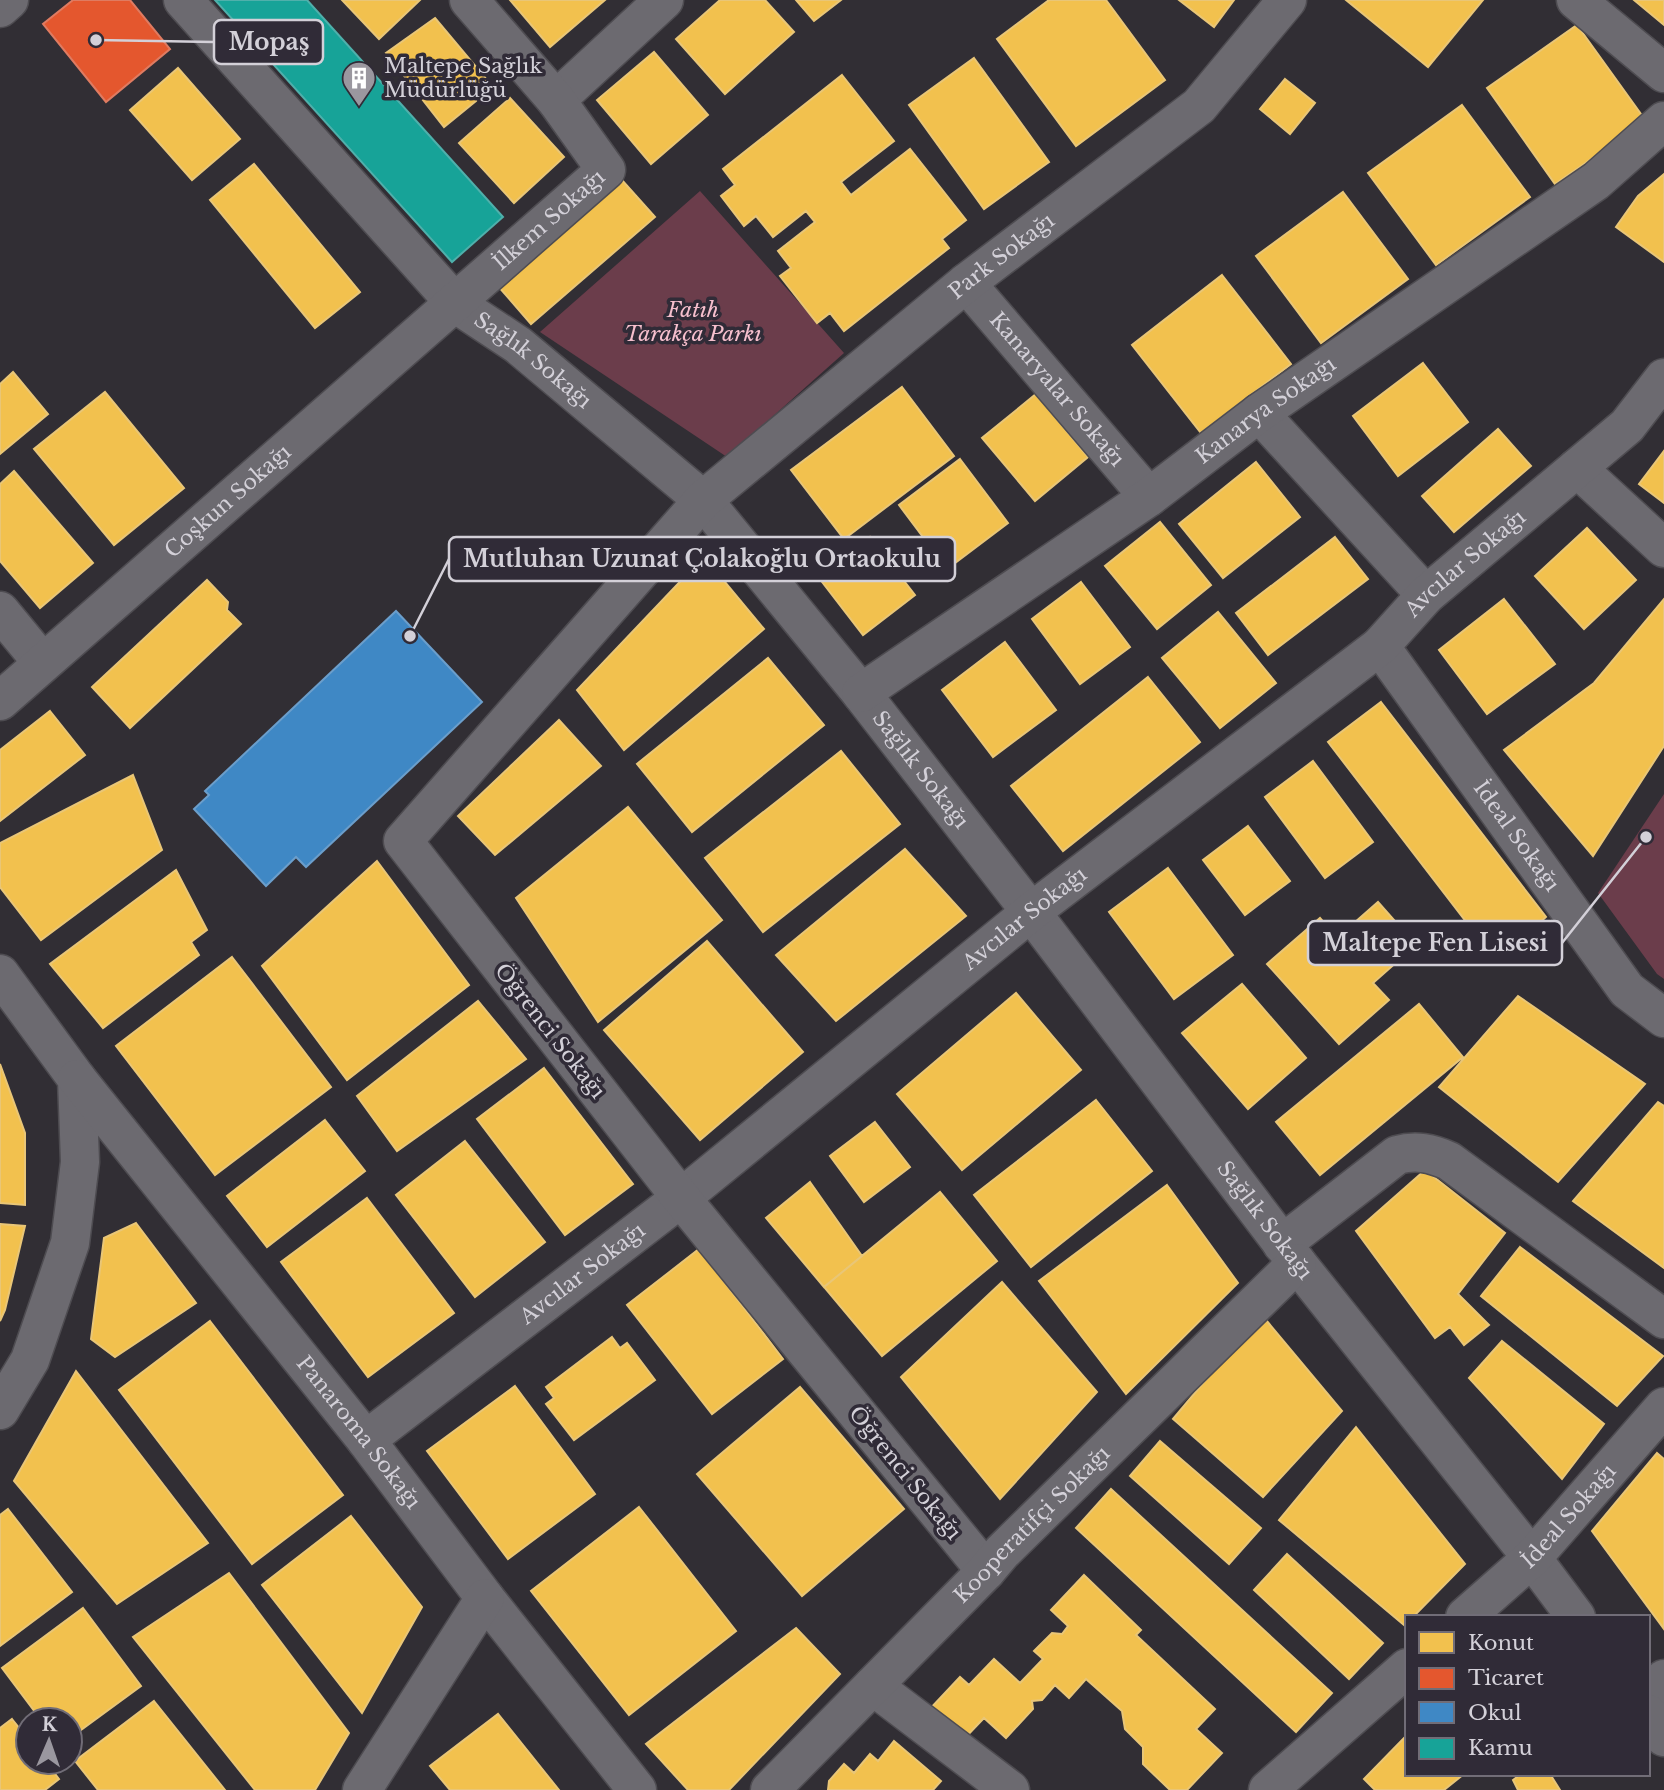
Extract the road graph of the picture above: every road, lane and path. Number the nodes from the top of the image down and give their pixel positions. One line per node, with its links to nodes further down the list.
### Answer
1 (9, 0): 7 (street)
2 (183, 0): 12 (street, Sağlık Sokağı)
3 (469, 0): 9 (street, İlkem Sokağı)
4 (663, 0): 9 (street)
5 (1287, 0): 11 (street, Park Sokağı)
6 (1576, 0): 8 (street)
7 (0, 8)
8 (1664, 73)
9 (556, 100): 12 (street, İlkem Sokağı)
10 (1664, 121): 14 (street, Kanarya Sokağı)
11 (965, 283): 16 (street, Kanaryalar Sokağı); 17 (street, Park Sokağı)
12 (456, 304): 17 (street, Sağlık Sokağı); 22 (street, Coşkun Sokağı)
13 (1664, 378): 15 (street, Avcılar Sokağı)
14 (1259, 413): 16 (street, Kanarya Sokağı); 19 (street)
15 (1577, 468): 18 (street); 19 (street, Avcılar Sokağı)
16 (1149, 498): 23 (street, Kanarya Sokağı)
17 (704, 500): 23 (street, Sağlık Sokağı); 29 (street, Öğrenci Sokağı)
18 (1664, 548)
19 (1426, 595): 21 (street, Avcılar Sokağı)
20 (0, 611): 22 (street)
21 (1380, 646): 25 (street, Avcılar Sokağı); 27 (street, İdeal Sokağı)
22 (42, 662): 24 (street, Coşkun Sokağı)
23 (861, 692): 25 (street, Sağlık Sokağı)
24 (0, 701)
25 (1031, 912): 29 (street, Avcılar Sokağı); 30 (street, Sağlık Sokağı)
26 (0, 974): 28 (street, Panaroma Sokağı)
27 (1664, 1018)
28 (77, 1079): 33 (street); 34 (street, Panaroma Sokağı)
29 (681, 1198): 34 (street, Avcılar Sokağı); 36 (street, Öğrenci Sokağı)
30 (1290, 1253): 31 (street, Kooperatifçi Sokağı); 35 (street, Sağlık Sokağı); 36 (street, Kooperatifçi Sokağı)
31 (1664, 1319)
32 (1664, 1407): 35 (street, İdeal Sokağı)
33 (0, 1410)
34 (366, 1440): 37 (street, Panaroma Sokağı)
35 (1532, 1558): 38 (street, İdeal Sokağı); 39 (street, Sağlık Sokağı)
36 (986, 1571): 42 (street, Kooperatifçi Sokağı)
37 (485, 1598): 47 (street); 48 (street, Panaroma Sokağı)
38 (1467, 1615)
39 (1575, 1615)
40 (1405, 1670): 50 (street)
41 (1664, 1679): 43 (street)
42 (873, 1686): 46 (street); 49 (street, Kooperatifçi Sokağı)
43 (1650, 1693)
44 (1650, 1717): 45 (street)
45 (1664, 1737)
46 (991, 1785)
47 (362, 1790)
48 (637, 1790)
49 (770, 1790)
50 (1268, 1790)

